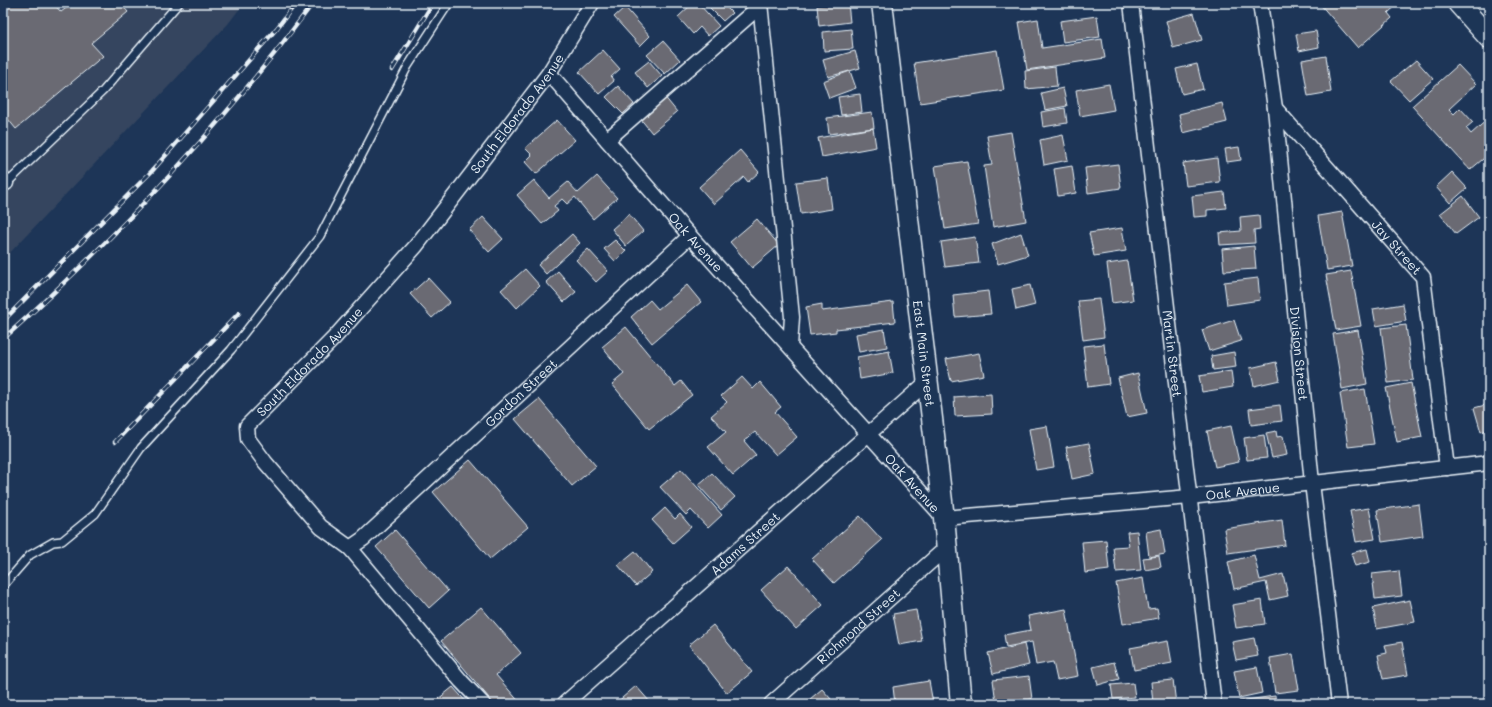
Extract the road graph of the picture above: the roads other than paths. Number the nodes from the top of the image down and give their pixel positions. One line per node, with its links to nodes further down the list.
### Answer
1 (179, 3): 13 (lane)
2 (449, 3): 25 (lane)
3 (592, 3): 10 (street, South Eldorado Avenue)
4 (882, 3): 16 (street, East Main Street)
5 (1131, 3): 21 (street, Martin Street)
6 (1260, 3): 11 (street, Division Street)
7 (1458, 3): 9 (street)
8 (760, 4): 12 (street); 15 (street)
9 (1489, 38)
10 (549, 73): 12 (street, Oak Avenue); 23 (street, South Eldorado Avenue)
11 (1275, 108): 19 (street, Jay Street); 20 (street, Division Street)
12 (607, 140): 14 (street, Oak Avenue)
13 (4, 183)
14 (690, 236): 15 (street, Oak Avenue); 23 (street, Gordon Street)
15 (790, 346): 17 (street, Oak Avenue)
16 (927, 382): 17 (street, Adams Street); 22 (street, East Main Street)
17 (868, 433): 22 (street, Oak Avenue); 27 (street, Adams Street)
18 (1489, 463): 19 (street, Oak Avenue)
19 (1447, 468): 20 (street, Oak Avenue)
20 (1312, 483): 21 (street, Oak Avenue); 31 (street, Division Street)
21 (1190, 497): 22 (street, Oak Avenue); 30 (street, Martin Street)
22 (944, 518): 24 (street, East Main Street)
23 (350, 548): 26 (street, South Eldorado Avenue)
24 (946, 548): 28 (street, Richmond Street); 29 (street, East Main Street)
25 (3, 586)
26 (483, 704)
27 (564, 704)
28 (771, 704)
29 (961, 704)
30 (1214, 704)
31 (1339, 704)

